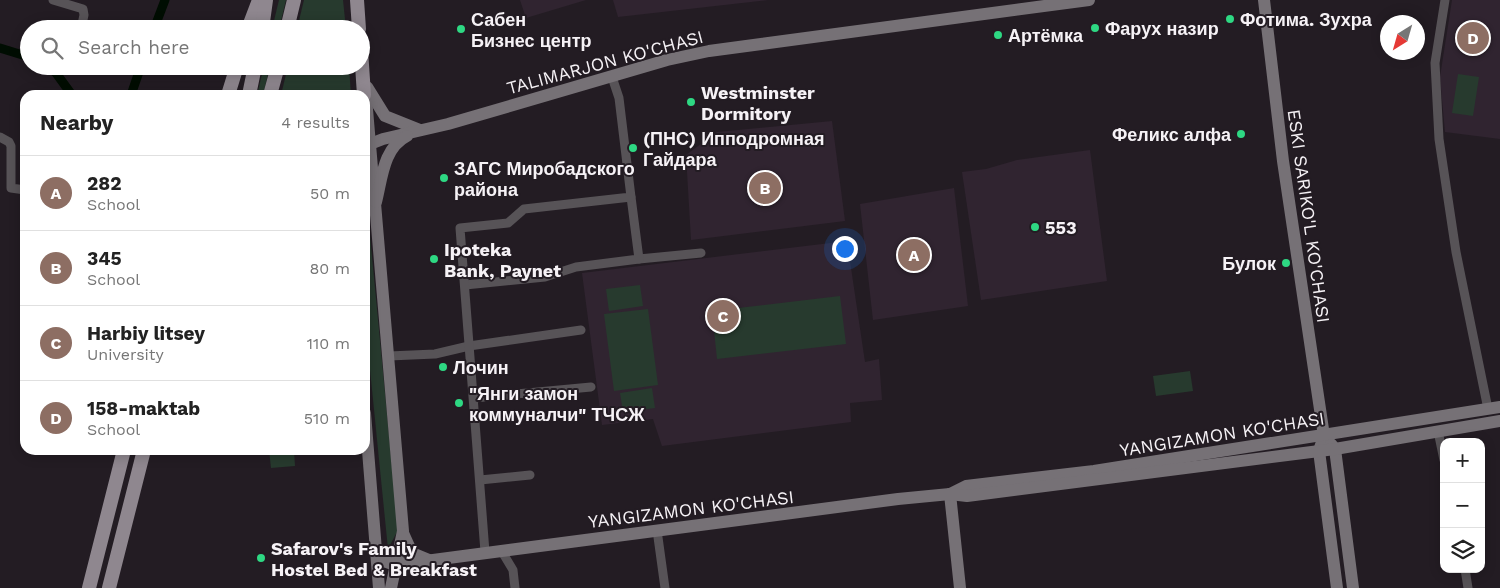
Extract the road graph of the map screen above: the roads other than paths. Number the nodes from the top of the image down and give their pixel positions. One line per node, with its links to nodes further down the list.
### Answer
1 (53, 0): 9 (street)
2 (259, 0): 10 (main road)
3 (266, 0): 11 (main road)
4 (294, 0): 12 (main road)
5 (356, 0): 13 (main road)
6 (1089, 0): 18 (main road, TALIMARJON KO'CHASI)
7 (1264, 0): 41 (main road, ESKI SARIKO'L KO'CHASI)
8 (1445, 0): 38 (street)
9 (83, 20)
10 (251, 20)
11 (263, 20)
12 (289, 20)
13 (358, 20)
14 (234, 75): 20 (main road)
15 (253, 75): 21 (main road)
16 (276, 75): 22 (main road)
17 (363, 75): 19 (main road)
18 (612, 77): 24 (main road, TALIMARJON KO'CHASI); 28 (street)
19 (364, 88)
20 (229, 90)
21 (250, 90)
22 (271, 90)
23 (370, 96): 24 (main road)
24 (420, 130): 26 (main road, TALIMARJON KO'CHASI); 29 (main road)
25 (0, 137): 27 (street)
26 (370, 143)
27 (20, 189)
28 (631, 197): 31 (street); 32 (street)
29 (370, 198): 35 (main road)
30 (701, 253): 31 (street)
31 (639, 259): 32 (street)
32 (465, 285): 34 (street)
33 (581, 330): 34 (street)
34 (469, 346): 35 (street); 37 (street)
35 (389, 356): 52 (main road)
36 (591, 386): 37 (street)
37 (474, 398): 49 (street)
38 (1494, 408): 41 (main road, YANGIZAMON KO'CHASI)
39 (1500, 421): 40 (main road, YANGIZAMON KO'CHASI)
40 (1438, 431): 42 (street); 43 (main road, YANGIZAMON KO'CHASI)
41 (1324, 436): 43 (main road); 44 (main road, ESKI SARIKO'L KO'CHASI); 50 (main road, YANGIZAMON KO'CHASI)
42 (1440, 441)
43 (1335, 449): 44 (main road, YANGIZAMON KO'CHASI); 67 (main road)
44 (1319, 451): 50 (main road, YANGIZAMON KO'CHASI); 66 (main road, ESKI SARIKO'L KO'CHASI)
45 (123, 455): 59 (main road)
46 (143, 455): 60 (main road)
47 (368, 455): 54 (main road)
48 (530, 475): 49 (street)
49 (480, 480): 55 (street)
50 (950, 494): 51 (main road, YANGIZAMON KO'CHASI); 65 (main road)
51 (657, 530): 53 (main road, YANGIZAMON KO'CHASI); 64 (street)
52 (403, 531): 56 (main road, YANGIZAMON KO'CHASI); 57 (main road)
53 (501, 550): 55 (main road, YANGIZAMON KO'CHASI); 63 (street)
54 (376, 551): 57 (main road); 61 (main road)
55 (485, 552): 56 (main road, YANGIZAMON KO'CHASI)
56 (436, 560): 57 (main road, YANGIZAMON KO'CHASI)
57 (396, 565): 62 (main road)
58 (1466, 573): 68 (street)
59 (89, 588)
60 (109, 588)
61 (379, 588)
62 (391, 588)
63 (515, 588)
64 (664, 588)
65 (960, 588)
66 (1337, 588)
67 (1353, 588)
68 (1468, 588)

